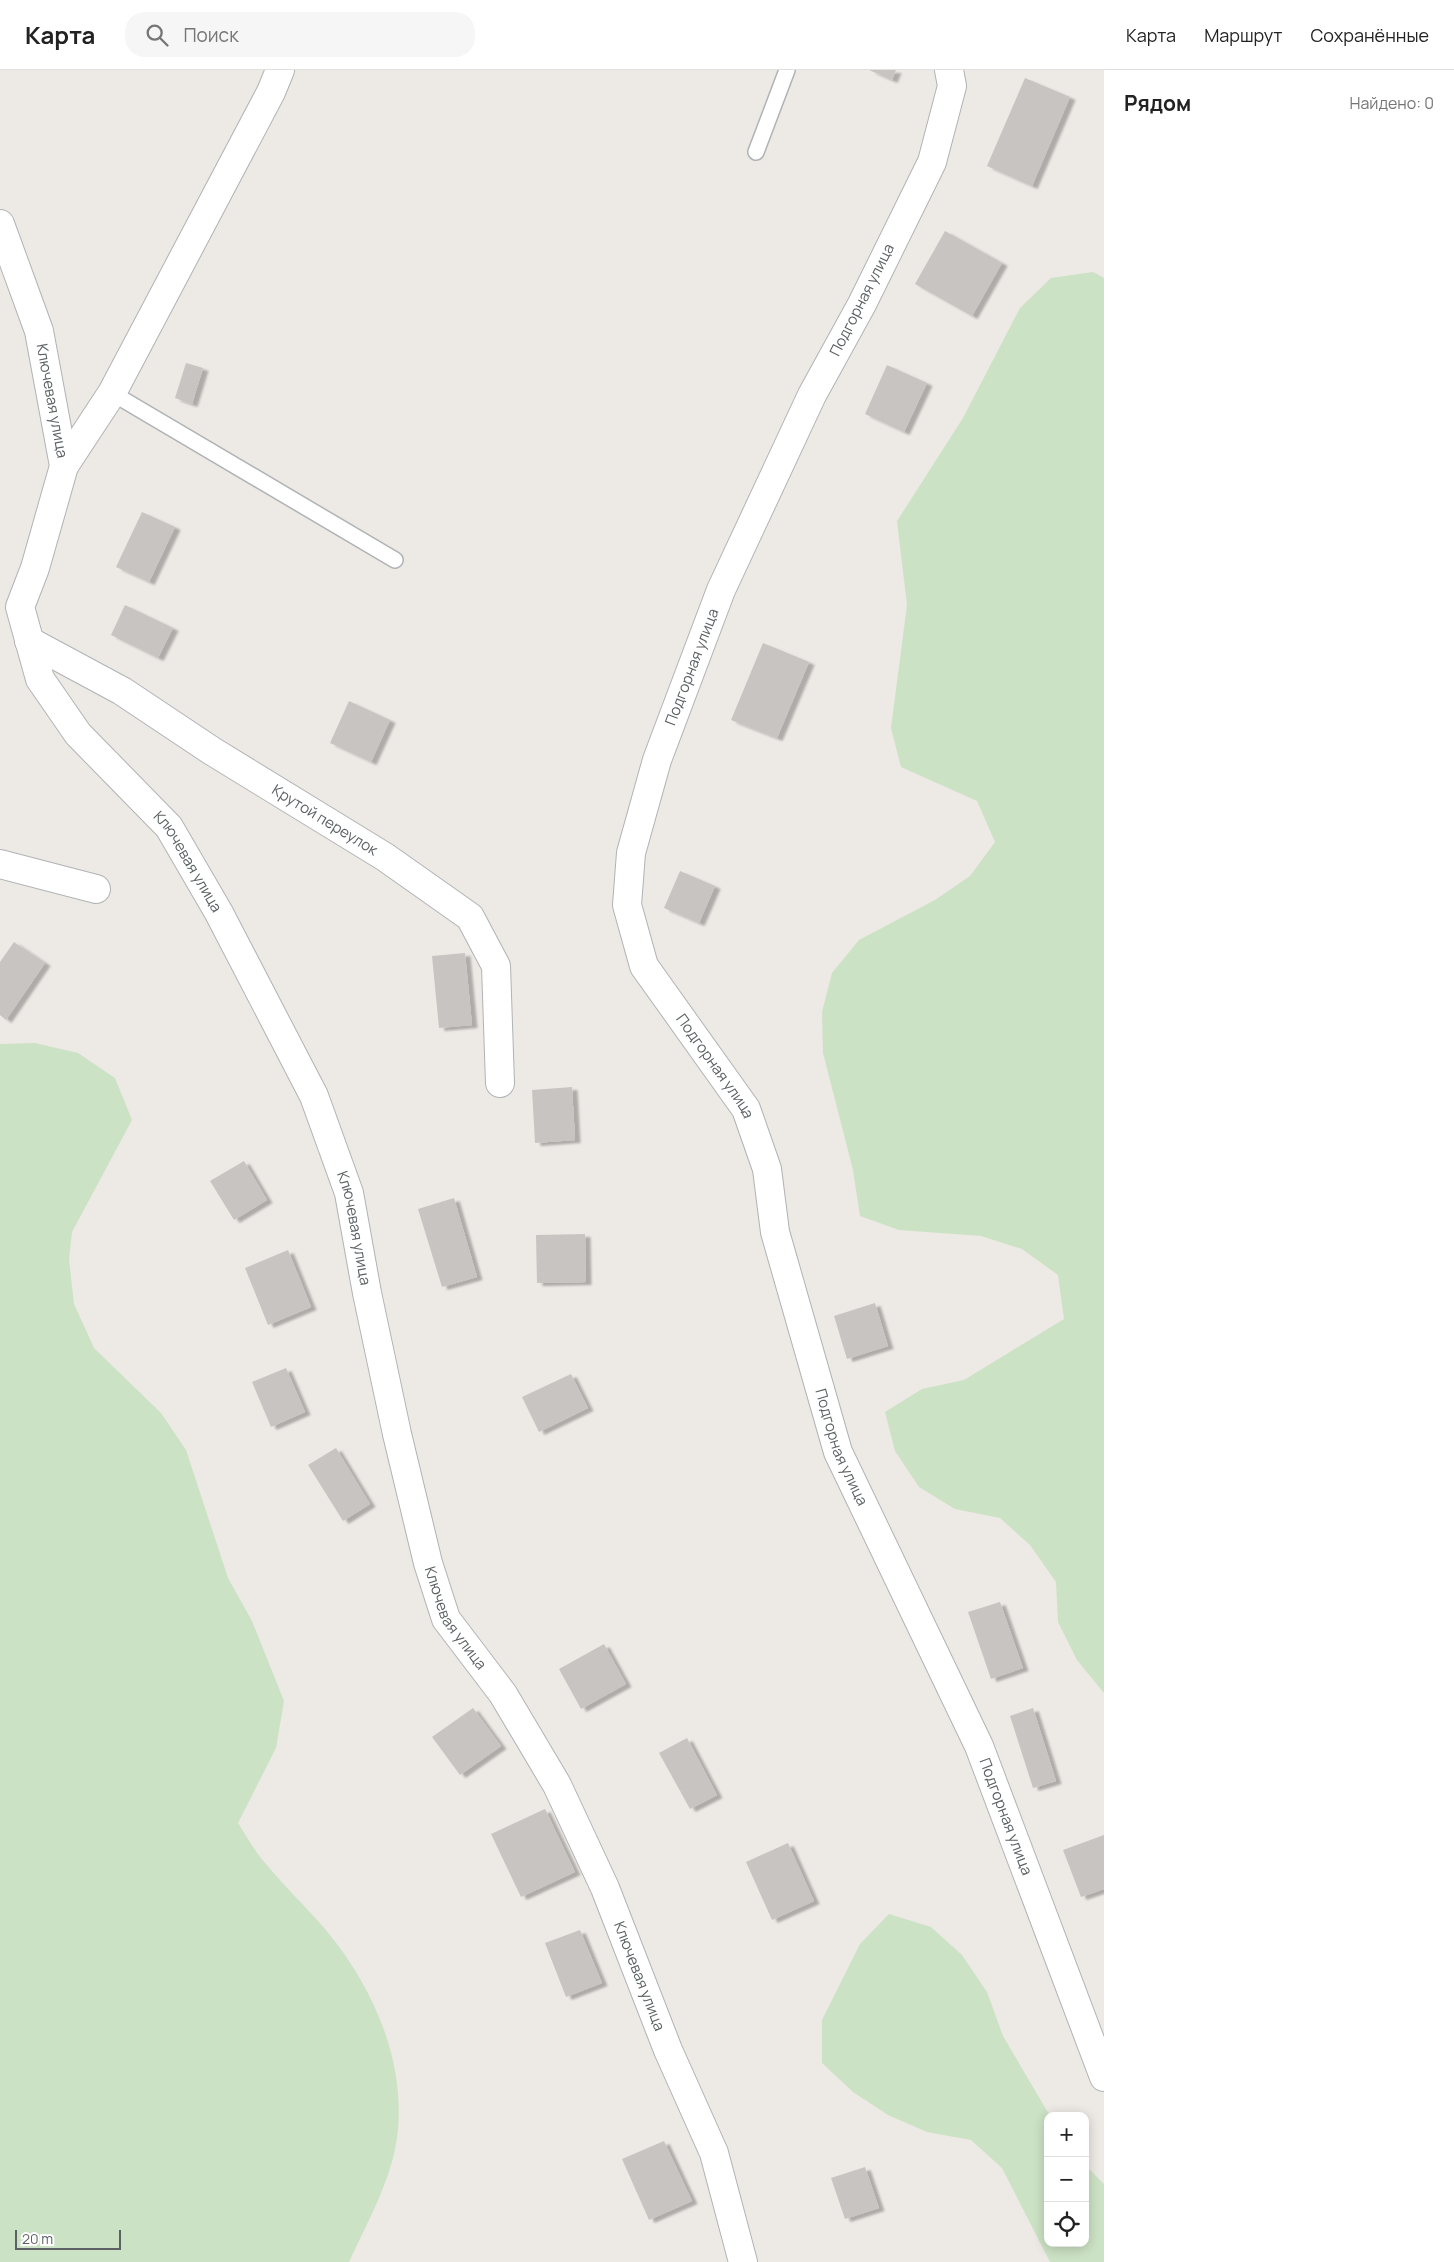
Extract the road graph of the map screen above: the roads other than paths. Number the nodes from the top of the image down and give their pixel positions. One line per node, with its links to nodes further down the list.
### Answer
1 (280, 70): 6 (street)
2 (787, 70): 4 (lane)
3 (949, 70): 14 (street, Подгорная улица)
4 (756, 152)
5 (0, 224): 7 (street, Ключевая улица)
6 (112, 393): 7 (street); 8 (lane)
7 (64, 466): 9 (street, Ключевая улица)
8 (395, 560)
9 (10, 610): 10 (street, Ключевая улица)
10 (29, 641): 13 (street, Крутой переулок); 15 (street, Ключевая улица)
11 (0, 864): 12 (street)
12 (96, 889)
13 (500, 1083)
14 (1104, 2078)
15 (742, 2262)

